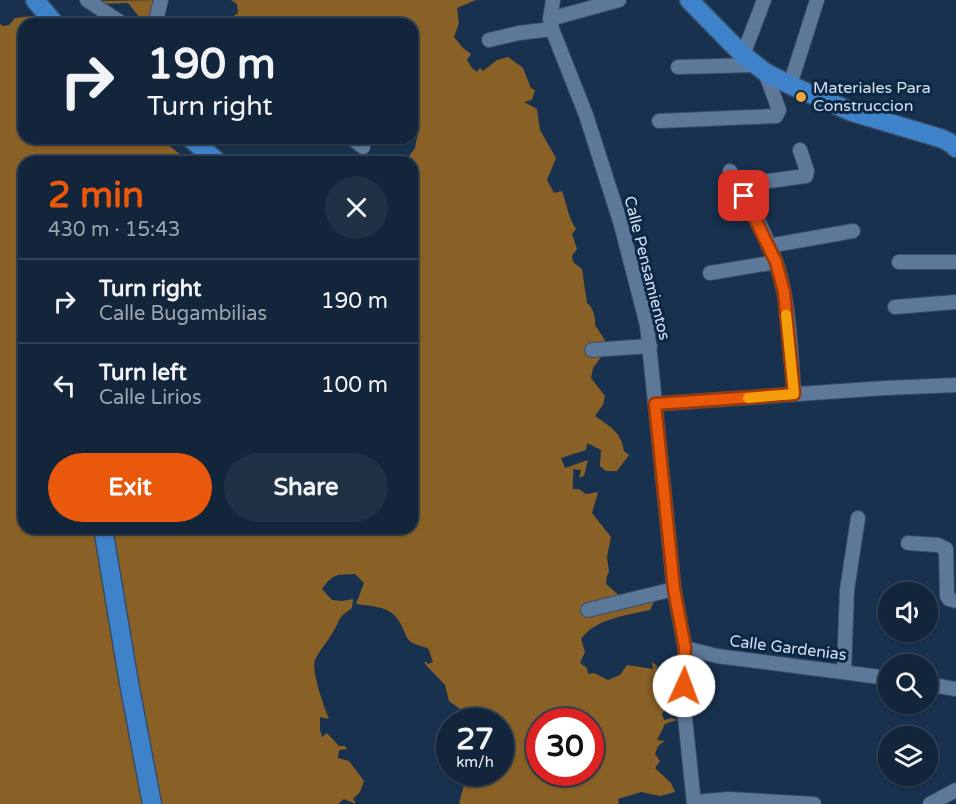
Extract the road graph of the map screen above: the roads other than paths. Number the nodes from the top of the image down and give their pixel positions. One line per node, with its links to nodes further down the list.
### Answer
1 (35, 0): 9 (main road)
2 (87, 0): 10 (street)
3 (161, 0): 11 (street)
4 (553, 0): 12 (street)
5 (618, 0): 12 (street)
6 (689, 0): 14 (main road)
7 (764, 0): 14 (street)
8 (816, 0): 16 (street)
9 (50, 18)
10 (114, 18)
11 (156, 18)
12 (551, 24): 13 (street); 34 (street, Calle Pensamientos)
13 (489, 40)
14 (755, 64): 15 (street); 16 (main road); 17 (street)
15 (678, 67)
16 (790, 85): 21 (main road)
17 (658, 121)
18 (197, 144): 23 (main road)
19 (359, 144): 20 (street)
20 (363, 147)
21 (956, 148)
22 (800, 150): 25 (street)
23 (211, 156)
24 (729, 171): 25 (street)
25 (739, 185): 27 (street)
26 (853, 231): 27 (street)
27 (768, 246): 28 (street)
28 (776, 262): 31 (street); 37 (street)
29 (898, 262): 30 (street)
30 (956, 262)
31 (710, 273)
32 (956, 302): 33 (street)
33 (895, 307)
34 (650, 346): 35 (street); 38 (street, Calle Pensamientos)
35 (592, 351)
36 (956, 385): 37 (street)
37 (794, 394): 38 (street)
38 (655, 404): 42 (street, Calle Pensamientos)
39 (858, 518): 46 (street)
40 (104, 534): 52 (main road)
41 (908, 543): 43 (street)
42 (674, 589): 44 (street); 45 (street, Calle Pensamientos)
43 (956, 601)
44 (588, 610)
45 (685, 648): 46 (street, Calle Gardenias); 51 (street, Calle Pensamientos)
46 (844, 671): 47 (street, Calle Gardenias)
47 (878, 676)
48 (938, 686): 49 (street)
49 (956, 689)
50 (956, 790): 54 (street)
51 (694, 803): 53 (street)
52 (152, 804)
53 (814, 804)
54 (930, 804)

